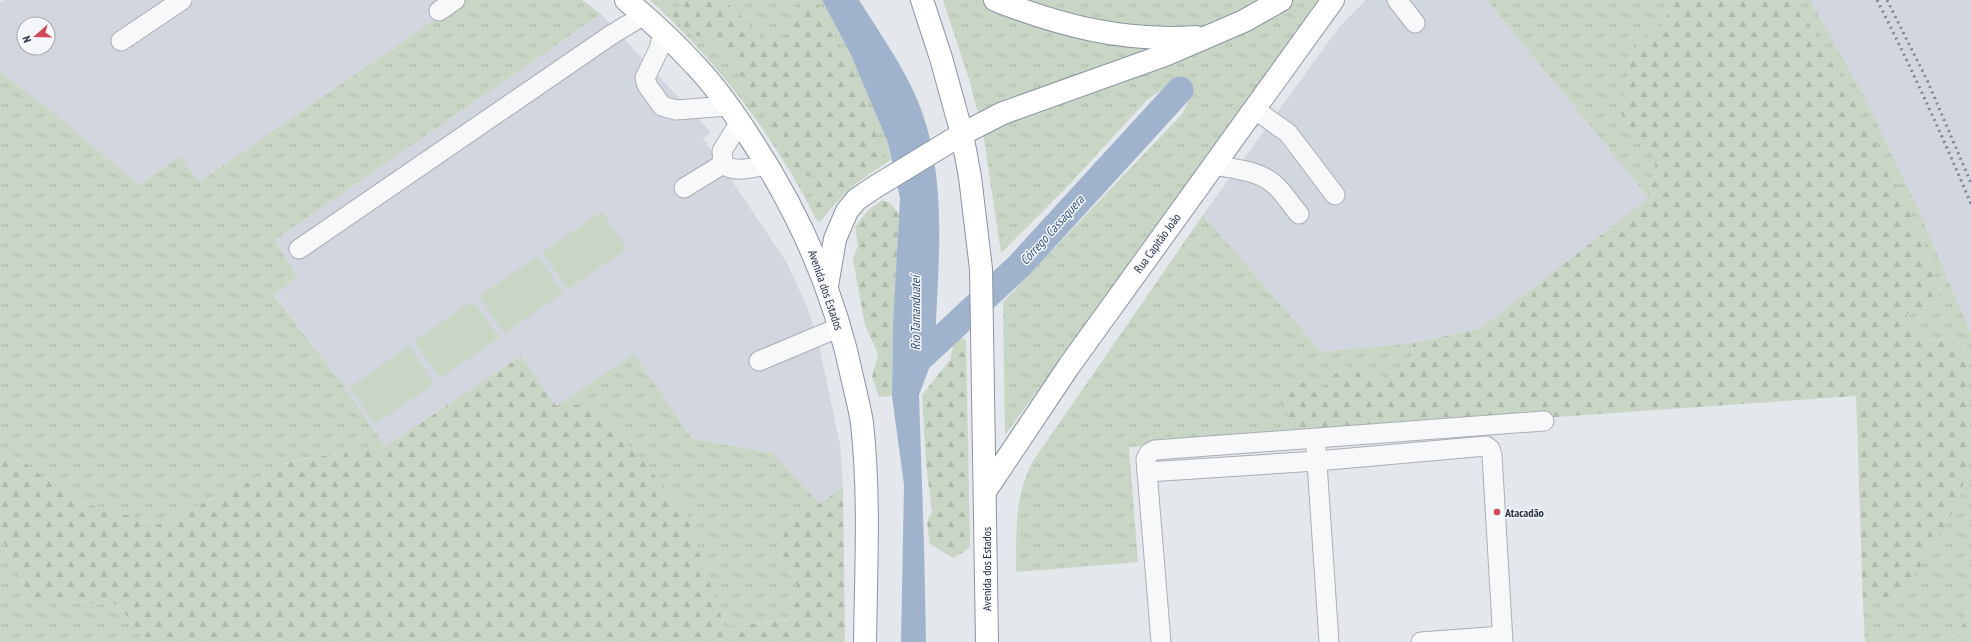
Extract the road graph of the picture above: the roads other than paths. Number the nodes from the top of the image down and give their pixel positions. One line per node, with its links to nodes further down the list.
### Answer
1 (182, 0): 14 (lane)
2 (455, 0): 9 (lane)
3 (626, 0): 10 (highway, Avenida dos Estados)
4 (922, 0): 17 (highway, Avenida dos Estados)
5 (1281, 0): 13 (highway)
6 (1333, 0): 15 (highway, Rua Capitão João)
7 (1397, 0): 11 (lane)
8 (1004, 2): 13 (highway)
9 (439, 11)
10 (644, 15): 12 (highway, Avenida dos Estados); 24 (lane)
11 (1415, 23)
12 (663, 33): 16 (highway, Avenida dos Estados); 16 (lane)
13 (1213, 36): 17 (highway)
14 (121, 41)
15 (1254, 109): 20 (highway, Rua Capitão João); 22 (lane)
16 (734, 114): 18 (lane); 19 (highway, Avenida dos Estados)
17 (962, 134): 25 (highway); 32 (highway, Avenida dos Estados)
18 (723, 164): 19 (lane); 21 (lane)
19 (768, 165): 25 (highway, Avenida dos Estados)
20 (1212, 165): 23 (lane); 32 (highway, Rua Capitão João)
21 (684, 188)
22 (1335, 195)
23 (1299, 214)
24 (299, 249)
25 (827, 286): 26 (highway, Avenida dos Estados)
26 (840, 327): 27 (lane); 34 (highway, Avenida dos Estados)
27 (759, 360)
28 (1544, 421): 29 (lane)
29 (1315, 438): 30 (lane); 31 (lane)
30 (1317, 461): 31 (lane); 33 (lane); 37 (lane)
31 (1147, 472): 36 (lane)
32 (986, 490): 35 (highway, Avenida dos Estados)
33 (1502, 639): 38 (lane)
34 (865, 642)
35 (987, 642)
36 (1160, 642)
37 (1329, 642)
38 (1421, 642)

